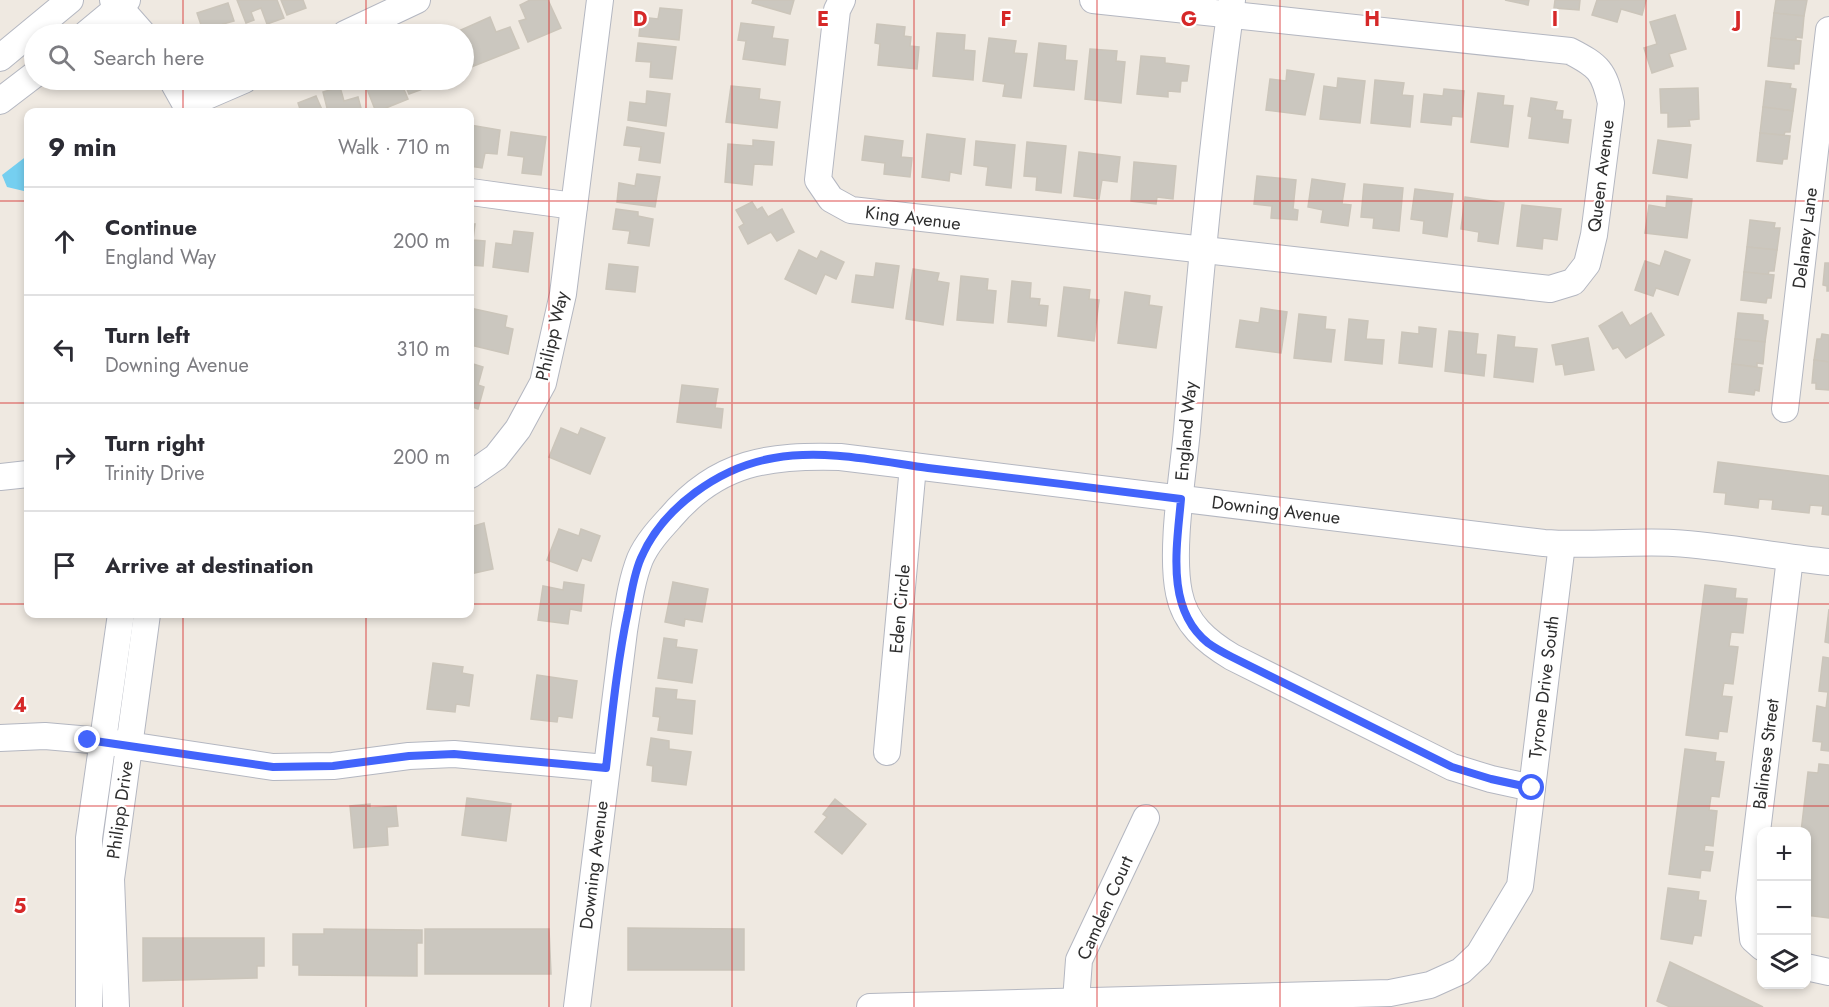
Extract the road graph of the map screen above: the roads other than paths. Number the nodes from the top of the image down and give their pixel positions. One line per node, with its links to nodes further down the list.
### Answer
1 (70, 0): 8 (street)
2 (417, 0): 11 (street)
3 (600, 0): 23 (street, Philipp Way)
4 (842, 0): 24 (street, King Avenue)
5 (1093, 0): 7 (street)
6 (120, 2): 9 (street); 10 (street)
7 (1231, 7): 24 (street, England Way); 24 (street, Queen Avenue)
8 (41, 24)
9 (97, 24)
10 (136, 24)
11 (366, 24)
12 (1829, 30): 22 (street, Delaney Lane)
13 (24, 38): 14 (street)
14 (0, 58)
15 (24, 83): 18 (street)
16 (177, 90): 19 (street)
17 (224, 90): 20 (street)
18 (0, 101)
19 (186, 108)
20 (189, 108)
21 (474, 192): 23 (street)
22 (1810, 199): 25 (street, Delaney Lane)
23 (574, 206): 27 (street, Philipp Way)
24 (1203, 252): 30 (street, England Way)
25 (1785, 410)
26 (914, 466): 30 (street, Downing Avenue); 39 (street, Eden Circle); 40 (street, Downing Avenue)
27 (474, 472)
28 (24, 474): 29 (street)
29 (0, 477)
30 (1181, 499): 31 (street, Downing Avenue); 41 (street, England Way)
31 (1562, 544): 32 (street, Downing Avenue); 41 (street, Tyrone Drive South)
32 (1790, 558): 33 (street, Downing Avenue); 43 (street, Balinese Street)
33 (1829, 562)
34 (120, 618): 37 (street, Philipp Drive)
35 (146, 618): 38 (street, Philipp Drive)
36 (0, 738): 37 (street)
37 (102, 741): 38 (street); 47 (street, Philipp Drive)
38 (129, 745): 40 (street); 48 (street, Philipp Drive)
39 (887, 752)
40 (606, 768): 49 (street, Downing Avenue)
41 (1532, 788): 46 (street, Tyrone Drive South)
42 (1146, 818): 46 (street, Camden Court)
43 (1757, 943)
44 (1811, 968): 45 (street)
45 (1829, 972)
46 (1076, 1001): 50 (street, Tyrone Drive South)
47 (89, 1007)
48 (116, 1007)
49 (577, 1007)
50 (870, 1007)

